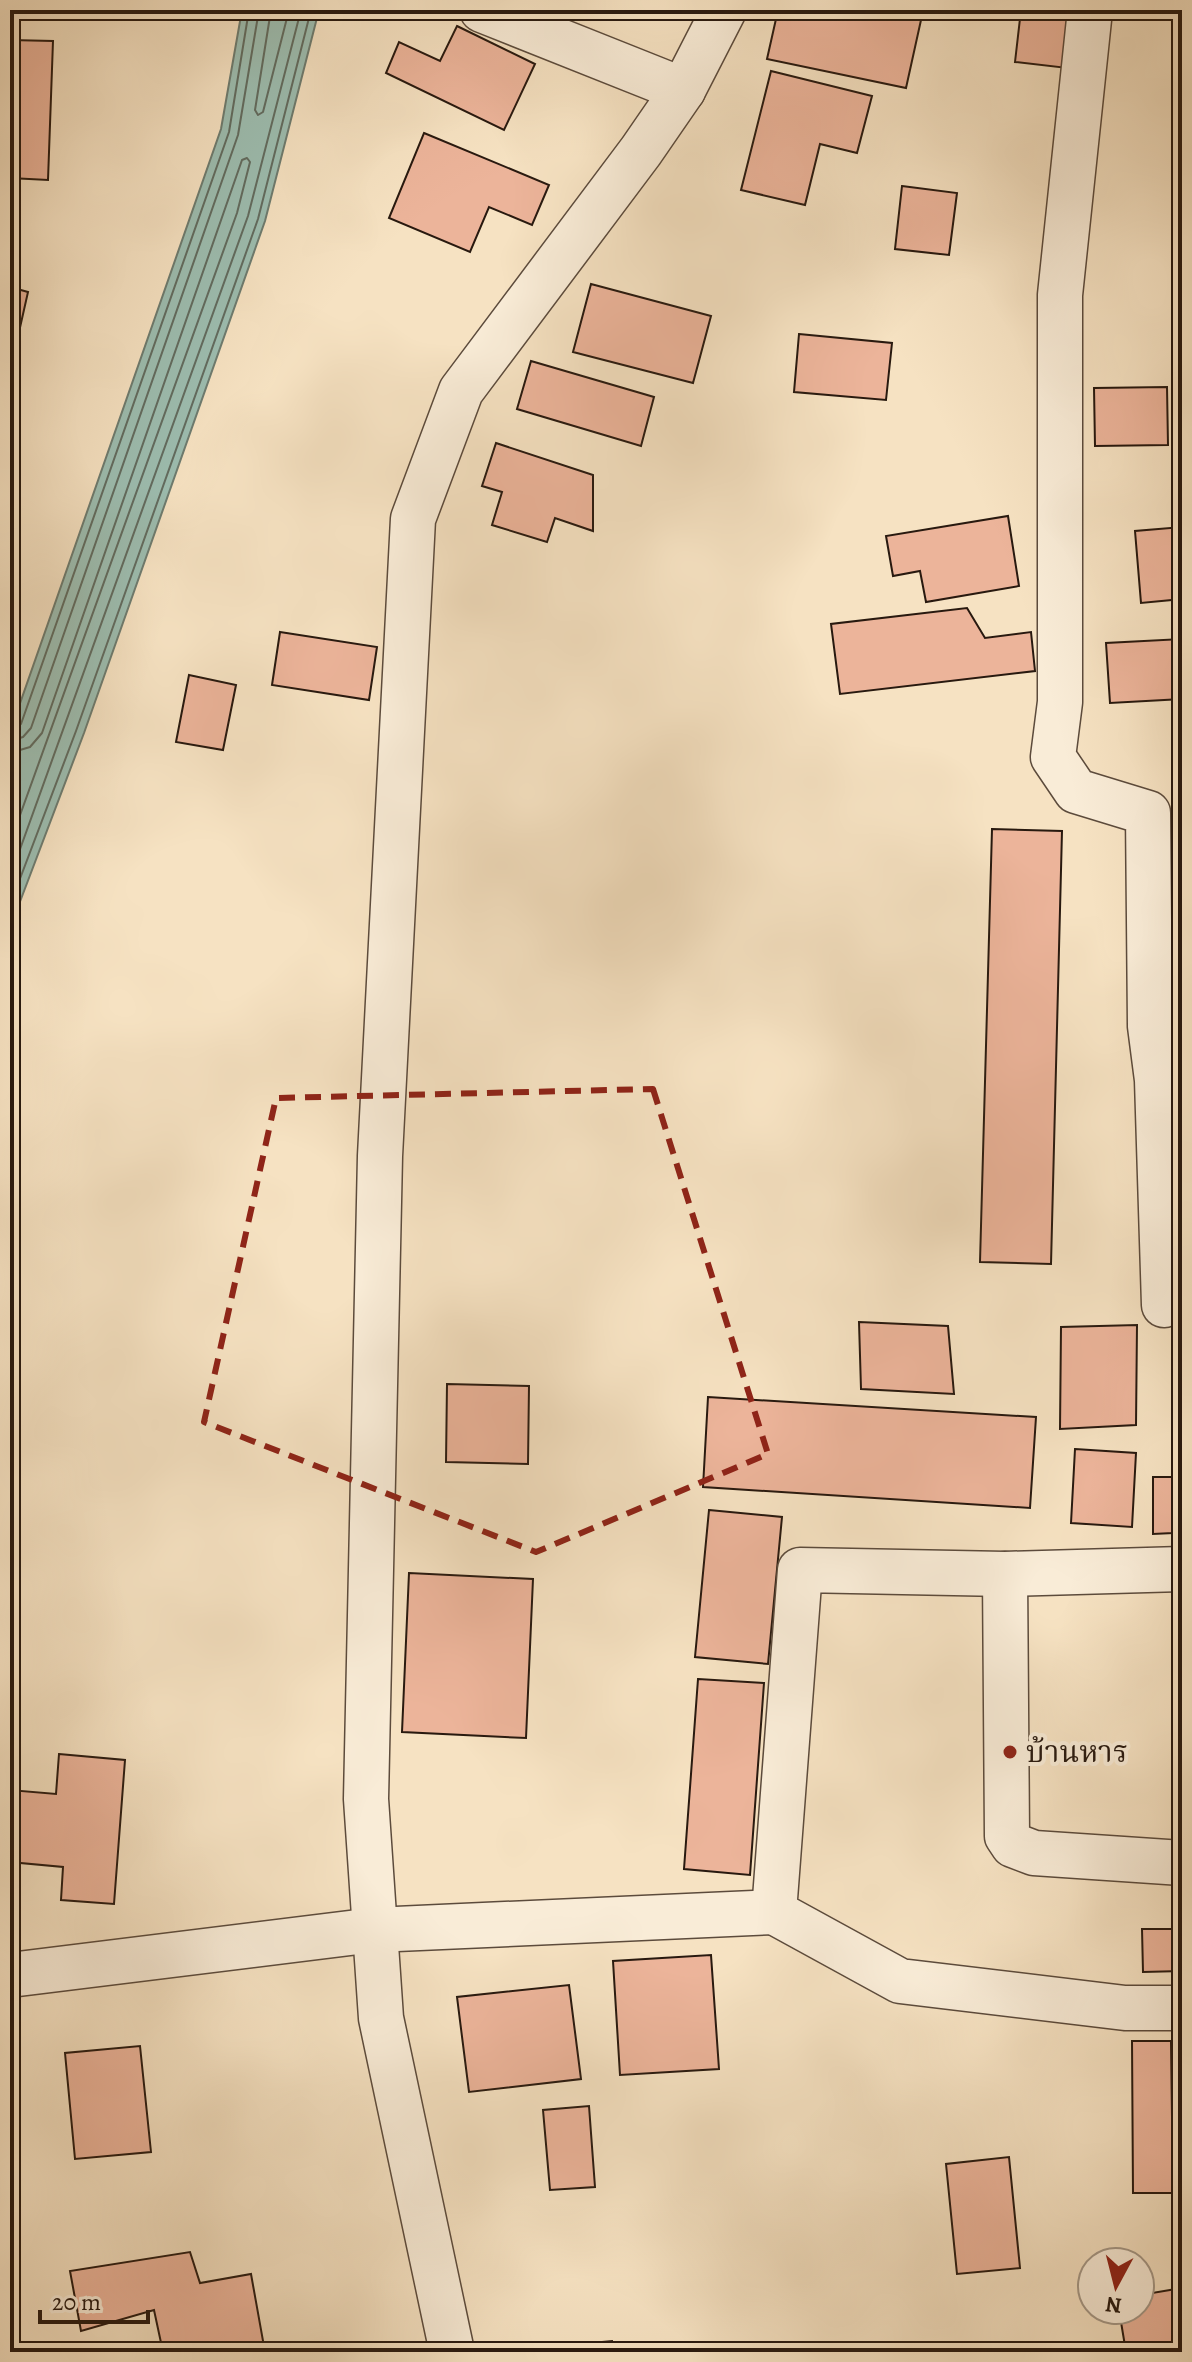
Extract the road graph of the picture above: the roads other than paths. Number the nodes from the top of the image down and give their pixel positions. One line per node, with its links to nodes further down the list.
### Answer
1 (482, 10): 4 (street)
2 (724, 10): 4 (street)
3 (1090, 10): 5 (street)
4 (683, 90): 10 (street)
5 (1164, 1305)
6 (1182, 1569): 7 (street)
7 (1005, 1574): 8 (street); 9 (street)
8 (1182, 1863)
9 (774, 1912): 10 (street); 12 (street)
10 (374, 1930): 11 (street); 13 (street)
11 (10, 1975)
12 (1182, 2008)
13 (452, 2352)

